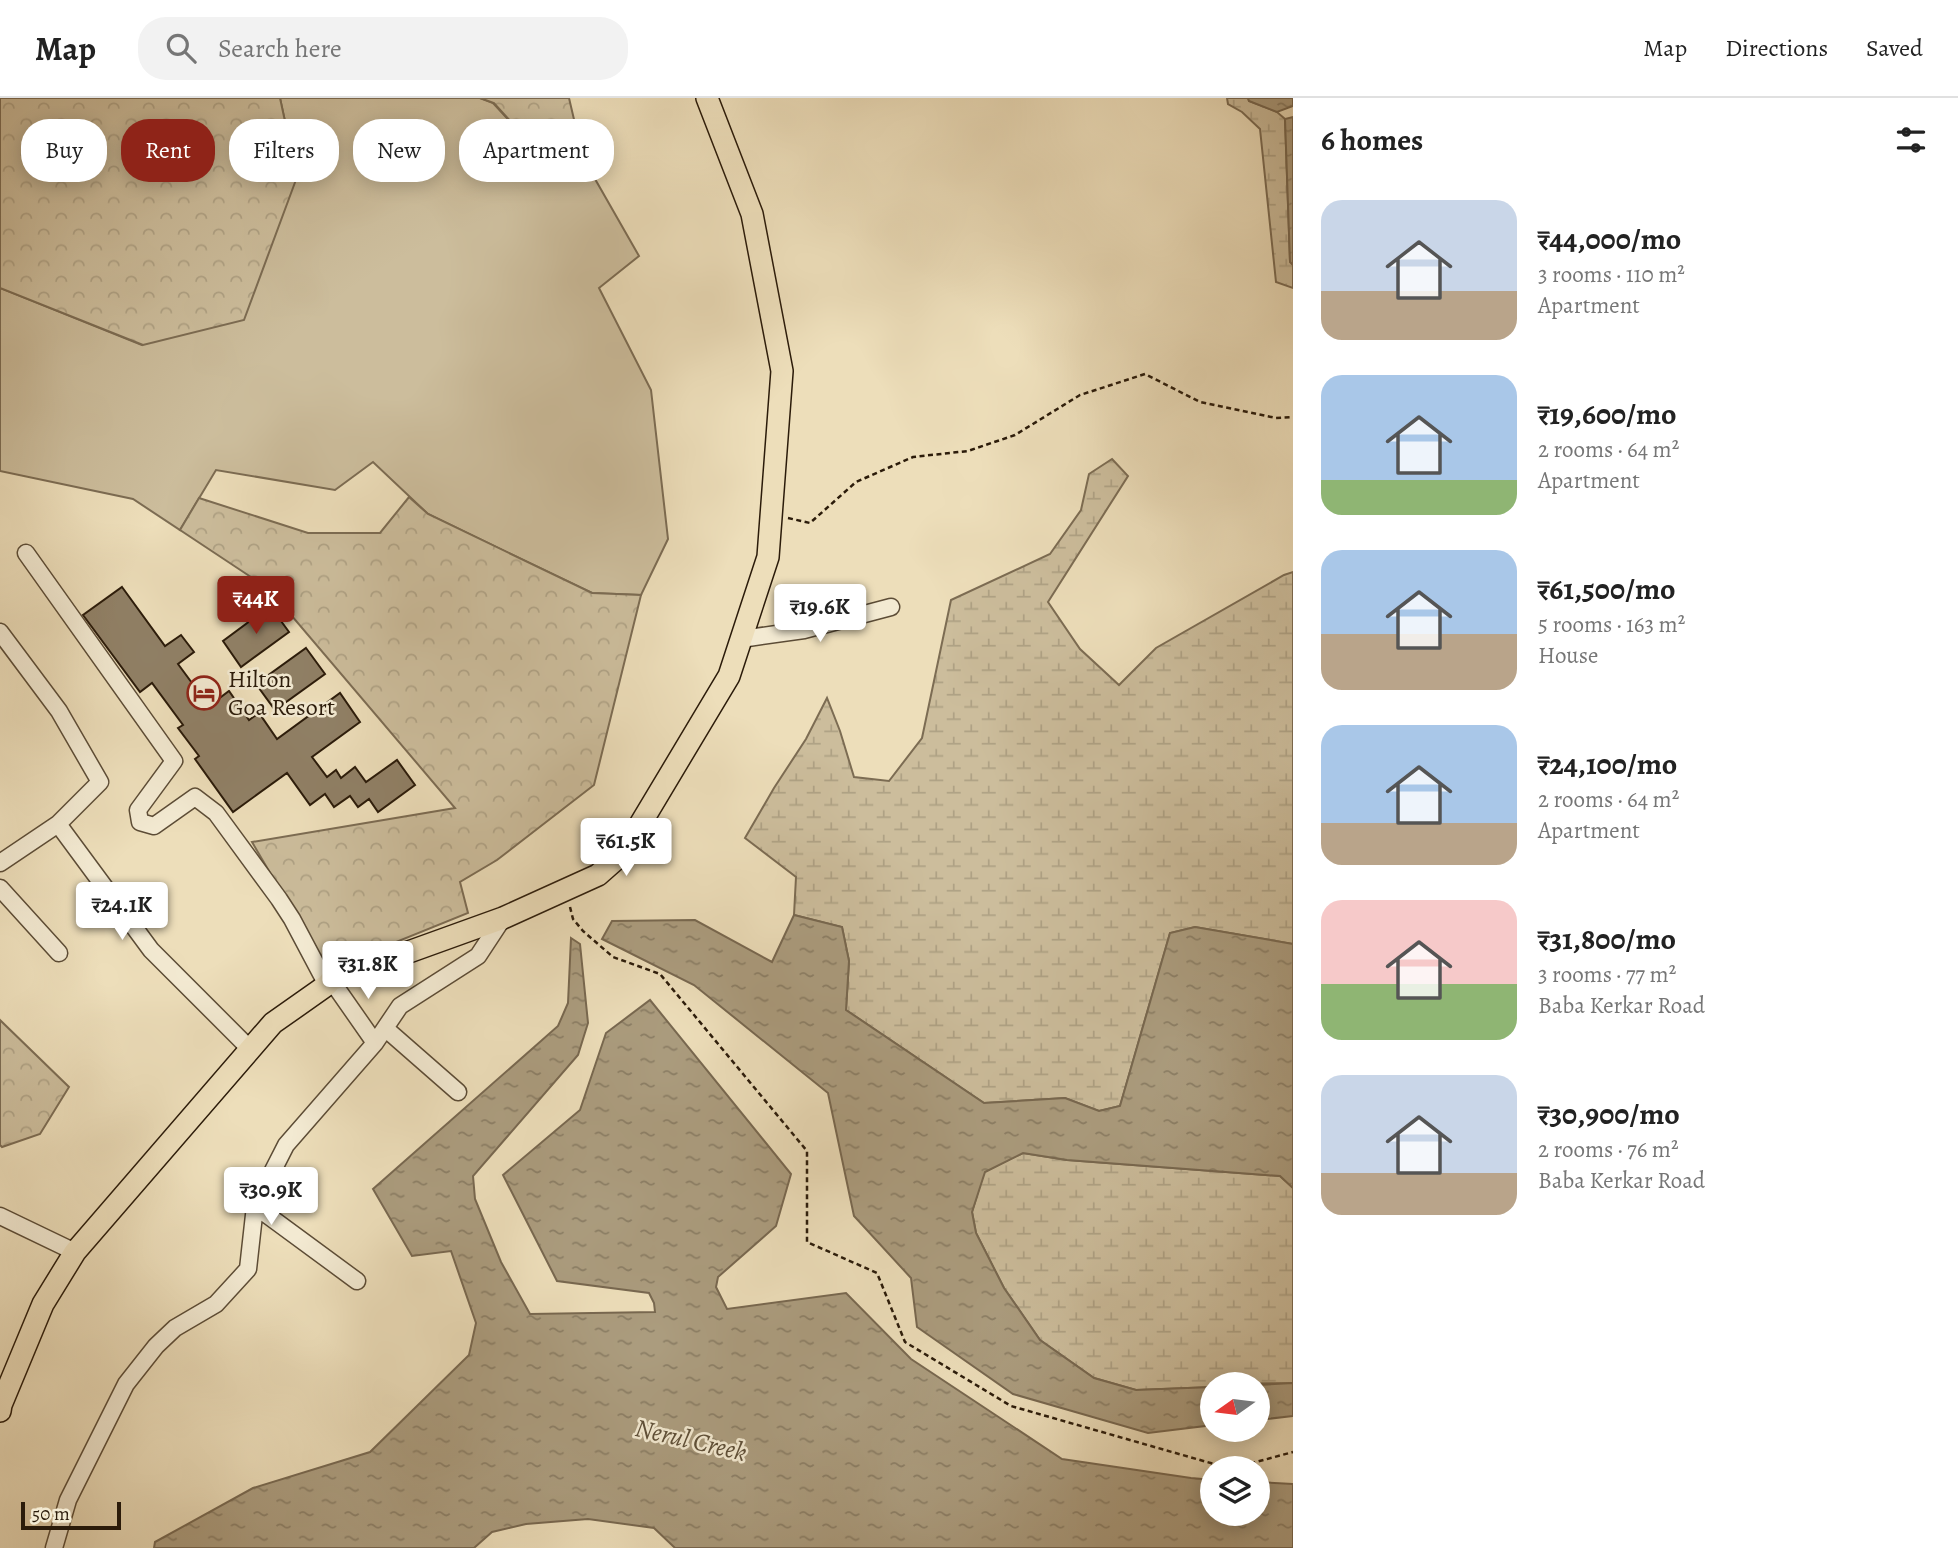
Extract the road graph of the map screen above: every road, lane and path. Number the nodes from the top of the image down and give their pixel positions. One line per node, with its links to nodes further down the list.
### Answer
1 (707, 98): 3 (main road)
2 (1293, 416): 3 (path)
3 (771, 514): 7 (main road)
4 (26, 553): 14 (street)
5 (891, 607): 7 (street)
6 (0, 632): 8 (street)
7 (741, 639): 11 (main road)
8 (58, 824): 9 (street); 17 (street)
9 (0, 863)
10 (0, 888): 13 (street)
11 (503, 918): 14 (main road); 15 (street)
12 (573, 919): 26 (path)
13 (59, 953)
14 (329, 983): 16 (street); 17 (main road)
15 (386, 1029): 16 (street); 18 (street)
16 (376, 1043): 19 (street)
17 (251, 1050): 21 (main road)
18 (458, 1092)
19 (255, 1206): 22 (street); 27 (street)
20 (0, 1216): 21 (street)
21 (75, 1252): 23 (main road)
22 (357, 1281)
23 (0, 1411)
24 (1293, 1452): 25 (path)
25 (1270, 1458)
26 (1200, 1460)
27 (54, 1548)

